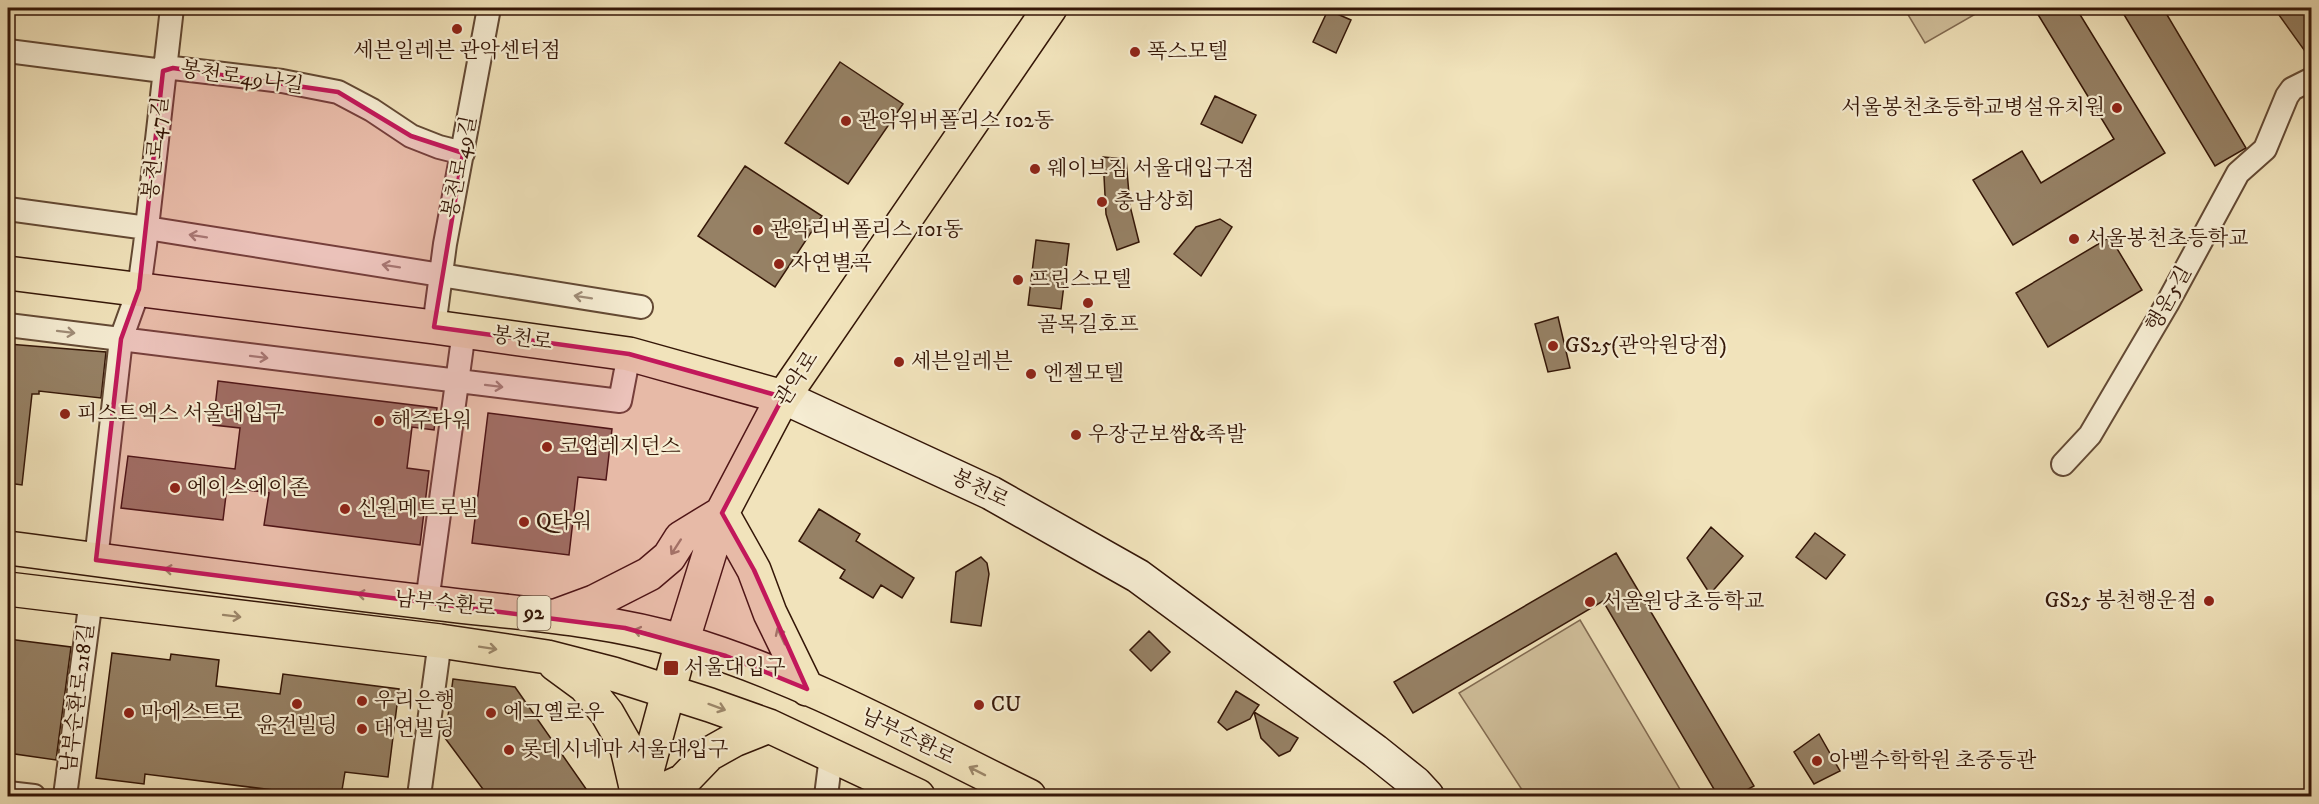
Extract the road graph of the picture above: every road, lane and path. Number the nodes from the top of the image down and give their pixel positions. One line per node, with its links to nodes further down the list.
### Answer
1 (172, 8): 5 (street, 봉천로47길)
2 (489, 8): 7 (street, 봉천로49길)
3 (1050, 8): 19 (main road, 관악로)
4 (8, 51): 5 (street, 봉천로49나길)
5 (164, 71): 7 (street, 봉천로49나길); 9 (street, 봉천로47길)
6 (2312, 79): 20 (street, 행운5길)
7 (463, 153): 11 (street, 봉천로49길)
8 (8, 209): 9 (street)
9 (147, 228): 11 (street, one-way to 9); 12 (street, 봉천로47길)
10 (8, 273): 12 (main road, 봉천로)
11 (442, 274): 13 (street, one-way to 11); 15 (street, 봉천로49길)
12 (139, 289): 15 (main road, 봉천로); 16 (street)
13 (641, 307)
14 (8, 325): 16 (street, one-way to 16)
15 (449, 329): 17 (main road, 봉천로); 18 (street, 봉천로)
16 (122, 339): 18 (street, one-way to 18); 23 (street)
17 (628, 354): 18 (street, one-way to 17); 19 (main road, 봉천로)
18 (458, 382): 26 (street, 봉천로)
19 (783, 398): 21 (main road, 관악로); 44 (main road, 봉천로)
20 (2063, 464)
21 (722, 513): 27 (main road, one-way to 27); 29 (main road, 관악로); 31 (main road, one-way to 21)
22 (8, 548): 23 (main road, 남부순환로 / 92)
23 (96, 560): 26 (main road, 남부순환로 / 92, one-way to 23)
24 (8, 589): 25 (main road, 남부순환로 / 92)
25 (91, 599): 28 (main road, 남부순환로 / 92, one-way to 28); 37 (street, 남부순환로218길)
26 (427, 602): 27 (main road, 남부순환로 / 92)
27 (556, 616): 29 (main road, 남부순환로 / 92, one-way to 27)
28 (440, 641): 30 (main road, 남부순환로 / 92, one-way to 30); 38 (street)
29 (682, 642): 31 (main road, 남부순환로 / 92); 32 (main road, 관악로)
30 (547, 657): 32 (main road, 남부순환로 / 92); 39 (main road)
31 (807, 689): 43 (main road, 남부순환로 / 92, one-way to 31)
32 (669, 692): 33 (main road, 남부순환로 / 92, one-way to 33); 39 (main road, 관악로)
33 (769, 726): 34 (main road, 남부순환로 / 92); 40 (main road)
34 (831, 756): 41 (street); 42 (main road, 남부순환로 / 92)
35 (8, 793): 36 (street)
36 (34, 796)
37 (65, 796)
38 (419, 796)
39 (639, 796)
40 (650, 796)
41 (826, 796)
42 (918, 796)
43 (1029, 796)
44 (1427, 796)

